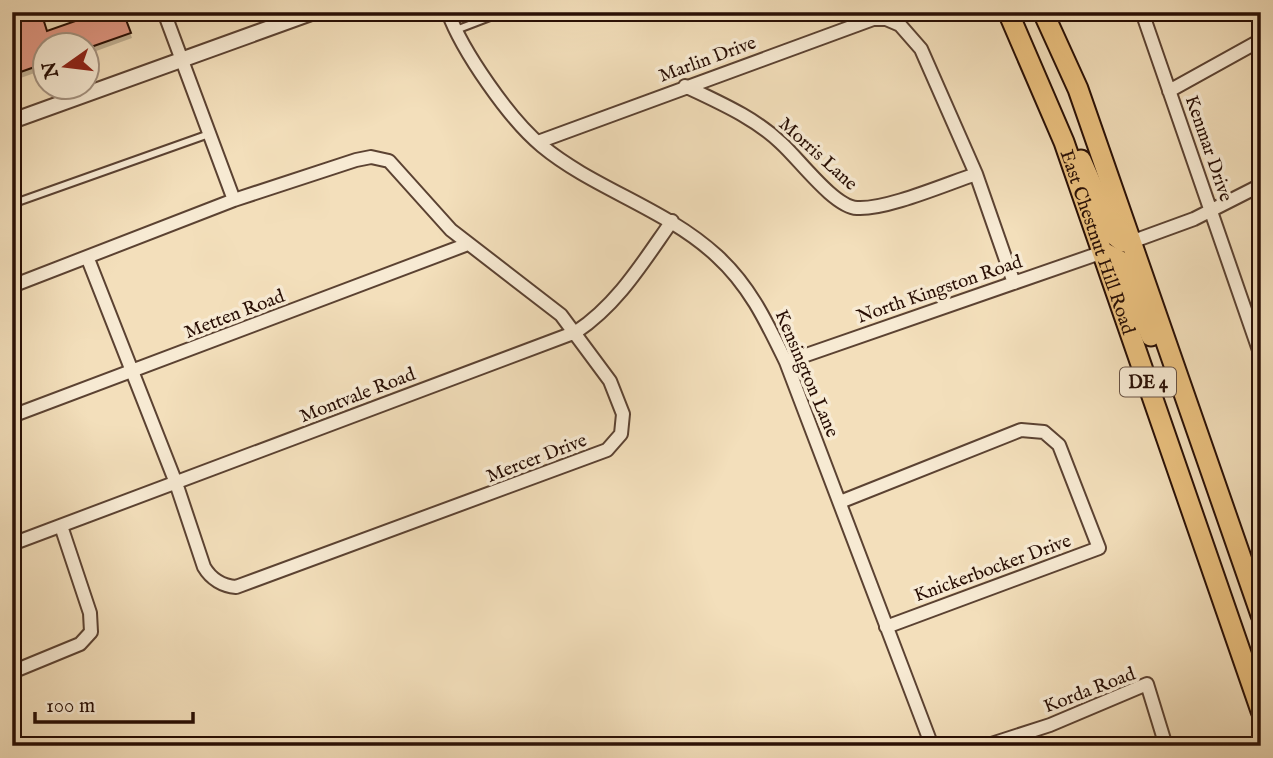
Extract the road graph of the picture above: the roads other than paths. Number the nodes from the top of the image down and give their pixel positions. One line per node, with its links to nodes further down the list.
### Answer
1 (164, 12): 15 (street)
2 (267, 12): 12 (lane)
3 (314, 12): 12 (street)
4 (448, 12): 13 (street, Kensington Lane)
5 (503, 12): 11 (lane)
6 (606, 12): 7 (lane)
7 (620, 12)
8 (1008, 12): 19 (main road, East Chestnut Hill Road / DE 4)
9 (1043, 12): 28 (main road, East Chestnut Hill Road / DE 4)
10 (1142, 12): 17 (street, Kenmar Drive)
11 (485, 15): 13 (lane)
12 (272, 27): 15 (street)
13 (456, 30): 21 (street, Kensington Lane)
14 (1261, 40): 17 (street)
15 (182, 60): 18 (street); 20 (street)
16 (685, 86): 21 (street, Marlin Drive); 22 (street, Morris Lane); 22 (street, Marlin Drive)
17 (1170, 91): 26 (street, Kenmar Drive)
18 (12, 121)
19 (1059, 127): 28 (main road); 30 (main road, East Chestnut Hill Road / DE 4)
20 (209, 134): 24 (street); 25 (lane)
21 (538, 142): 27 (street, Kensington Lane)
22 (976, 174): 32 (street, Marlin Drive)
23 (1261, 185): 26 (street)
24 (234, 200): 29 (street, Mercer Drive); 31 (street, Mercer Drive)
25 (12, 204)
26 (1211, 212): 28 (street); 35 (street, Kenmar Drive)
27 (672, 221): 34 (street, Montvale Road); 37 (street, Kensington Lane)
28 (1132, 242): 39 (main road, East Chestnut Hill Road / DE 4)
29 (468, 244): 34 (street, Mercer Drive); 38 (street, Metten Road)
30 (1103, 252): 32 (street, North Kingston Road); 39 (main road); 48 (main road, East Chestnut Hill Road / DE 4)
31 (88, 259): 33 (street, Mercer Drive); 38 (street, Mercer Drive)
32 (1014, 283): 37 (street, North Kingston Road)
33 (12, 286)
34 (576, 332): 41 (street, Montvale Road); 41 (street, Mercer Drive)
35 (1257, 335): 36 (street, Kenmar Drive)
36 (1261, 356)
37 (786, 362): 42 (street, Kensington Lane)
38 (133, 373): 40 (street, Metten Road); 41 (street, Mercer Drive)
39 (1188, 405): 45 (main road, East Chestnut Hill Road / DE 4)
40 (12, 416)
41 (176, 483): 43 (street, Montvale Road)
42 (840, 502): 46 (street, Kensington Lane); 46 (street, Knickerbocker Drive)
43 (61, 526): 44 (street, Montvale Road); 47 (street)
44 (12, 544)
45 (1261, 615)
46 (887, 627): 49 (street, Kensington Lane)
47 (12, 672)
48 (1261, 711)
49 (932, 746)
50 (985, 746): 51 (street, Korda Road)
51 (1166, 746)

